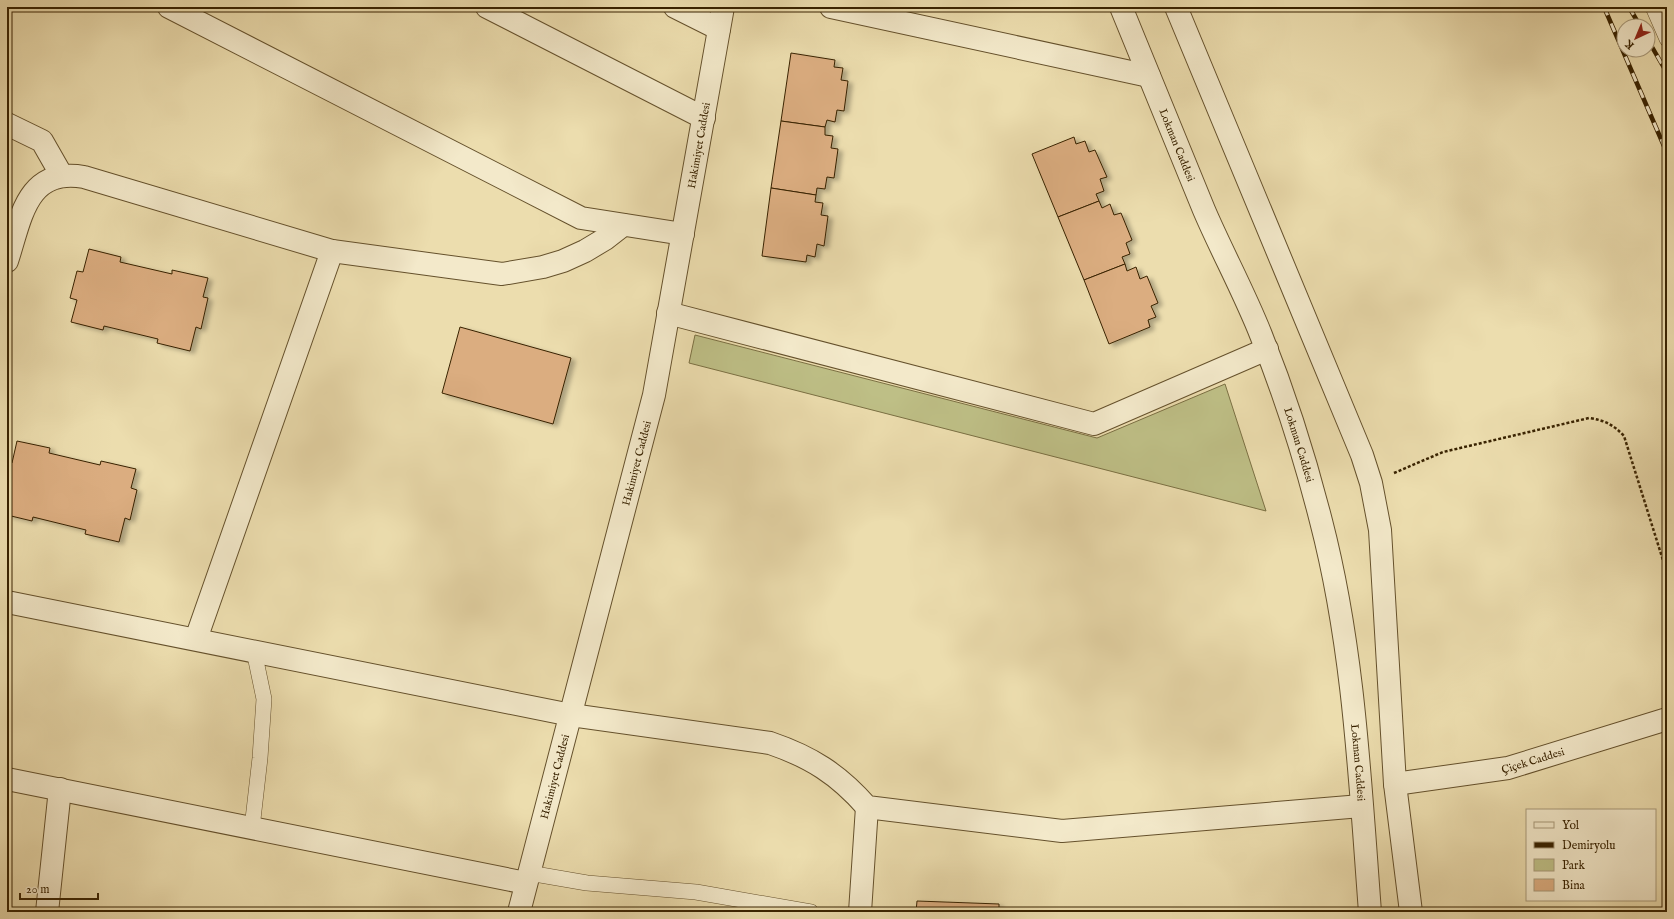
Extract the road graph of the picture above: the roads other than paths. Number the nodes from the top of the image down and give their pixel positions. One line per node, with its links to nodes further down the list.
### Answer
1 (169, 7): 15 (street)
2 (487, 7): 12 (street)
3 (675, 7): 9 (street)
4 (723, 7): 9 (street, Hakimiyet Caddesi)
5 (831, 7): 11 (street)
6 (1121, 7): 11 (street, Lokman Caddesi)
7 (1176, 7): 27 (street)
8 (1653, 7): 10 (lane)
9 (719, 30): 12 (street, Hakimiyet Caddesi)
10 (1667, 39)
11 (1149, 76): 20 (street, Lokman Caddesi)
12 (704, 118): 16 (street, Hakimiyet Caddesi)
13 (7, 124): 14 (street)
14 (62, 176): 17 (street); 18 (street)
15 (623, 224): 16 (street); 17 (street)
16 (683, 234): 19 (street, Hakimiyet Caddesi)
17 (332, 250): 22 (street)
18 (7, 261)
19 (668, 314): 20 (street); 24 (street, Hakimiyet Caddesi)
20 (1267, 350): 29 (street, Lokman Caddesi)
21 (7, 602): 22 (street)
22 (196, 638): 23 (street)
23 (254, 651): 24 (street); 31 (lane)
24 (571, 715): 30 (street); 32 (street, Hakimiyet Caddesi)
25 (1667, 719): 27 (street, Çiçek Caddesi)
26 (7, 779): 28 (street)
27 (1395, 784): 38 (street)
28 (60, 789): 31 (street); 33 (street)
29 (1362, 806): 30 (street); 37 (street, Lokman Caddesi)
30 (867, 807): 36 (street)
31 (252, 828): 32 (street)
32 (527, 878): 34 (street, Hakimiyet Caddesi); 35 (lane)
33 (47, 912)
34 (519, 912)
35 (811, 912)
36 (860, 912)
37 (1370, 912)
38 (1411, 912)

